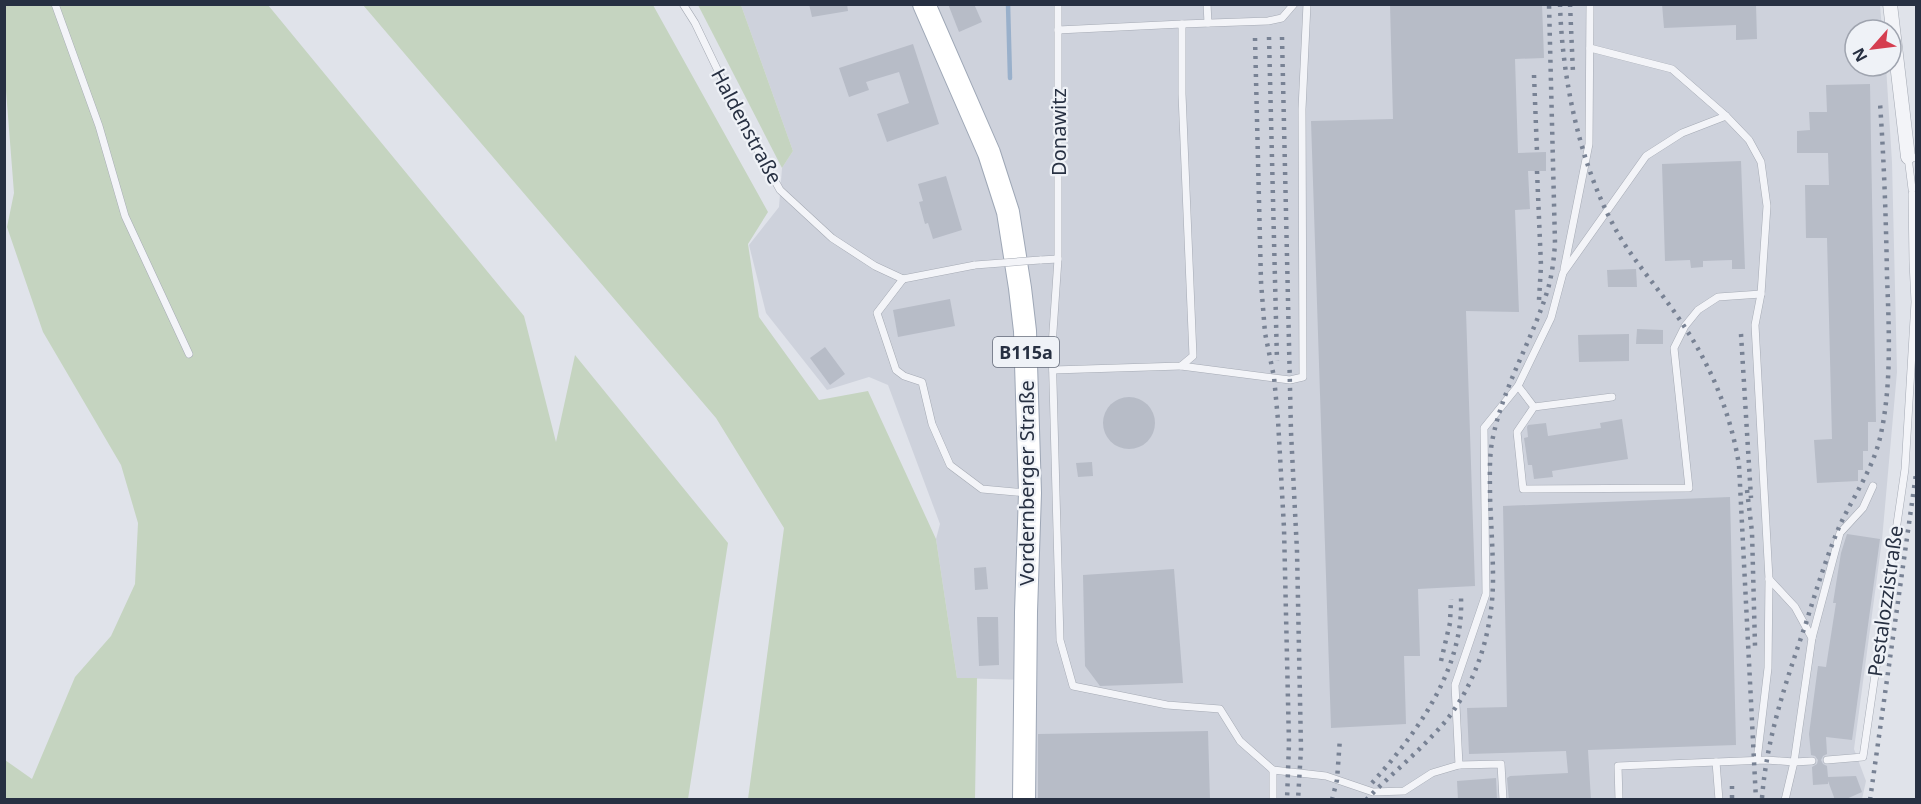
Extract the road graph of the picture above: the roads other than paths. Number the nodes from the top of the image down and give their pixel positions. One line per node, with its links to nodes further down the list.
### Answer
1 (55, 4): 20 (lane)
2 (683, 4): 18 (lane, Haldenstraße)
3 (924, 4): 27 (main road, Vordernberger Straße / B115a)
4 (1058, 4): 12 (lane, Donawitz)
5 (1207, 4): 10 (lane)
6 (1294, 4): 10 (lane)
7 (1308, 4): 21 (lane)
8 (1590, 4): 13 (lane)
9 (1890, 4): 15 (street, Pestalozzistraße)
10 (1208, 23): 11 (lane)
11 (1182, 24): 12 (lane); 21 (lane)
12 (1058, 30): 16 (lane, Donawitz)
13 (1590, 48): 14 (lane); 17 (lane)
14 (1726, 116): 17 (lane); 19 (lane)
15 (1912, 157): 31 (lane, Pestalozzistraße)
16 (1058, 259): 18 (lane, bridge); 22 (lane, Donawitz)
17 (1563, 273): 23 (lane)
18 (903, 279): 27 (lane)
19 (1761, 294): 25 (lane); 28 (lane)
20 (189, 354)
21 (1181, 366): 22 (lane)
22 (1053, 370): 36 (lane, Donawitz)
23 (1518, 386): 25 (lane); 35 (lane)
24 (1612, 397): 25 (lane)
25 (1534, 407)
26 (1873, 486): 29 (lane)
27 (1030, 493): 37 (main road, Vordernberger Straße / B115a)
28 (1769, 579): 29 (lane); 30 (lane)
29 (1812, 638): 34 (lane)
30 (1757, 760): 33 (lane); 34 (lane)
31 (1827, 760)
32 (1812, 761): 34 (lane)
33 (1716, 762): 40 (lane); 41 (lane)
34 (1794, 762): 42 (lane)
35 (1458, 765): 36 (lane); 39 (lane)
36 (1273, 770): 38 (lane)
37 (1024, 800)
38 (1273, 800)
39 (1503, 800)
40 (1619, 800)
41 (1719, 800)
42 (1785, 800)

